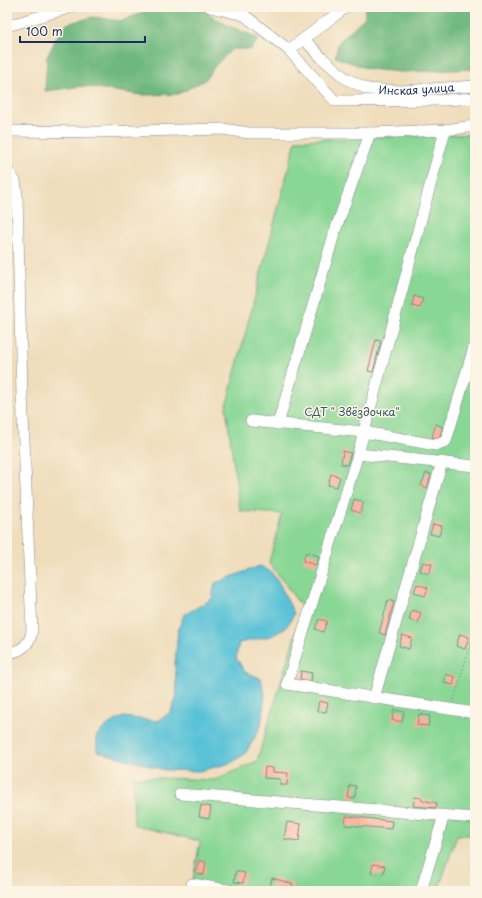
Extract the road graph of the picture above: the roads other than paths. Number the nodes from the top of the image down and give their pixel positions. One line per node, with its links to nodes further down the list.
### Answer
1 (72, 7): 4 (street)
2 (210, 7): 6 (street)
3 (346, 7): 5 (street)
4 (7, 26)
5 (304, 39): 6 (street); 7 (street, Инская улица)
6 (289, 50): 8 (street)
7 (475, 86)
8 (475, 98)
9 (475, 126): 10 (street)
10 (445, 130): 12 (street); 18 (street)
11 (7, 131): 12 (street)
12 (370, 133): 17 (street)
13 (7, 170): 22 (street)
14 (475, 344): 15 (street)
15 (470, 385): 18 (street)
16 (251, 421): 17 (street)
17 (278, 424): 18 (street)
18 (364, 432): 19 (street)
19 (358, 454): 20 (street); 23 (street)
20 (442, 462): 21 (street); 23 (street)
21 (475, 466)
22 (7, 653)
23 (374, 698): 24 (street)
24 (475, 713)
25 (180, 794): 26 (street)
26 (444, 815): 27 (street); 30 (street)
27 (475, 818)
28 (192, 884): 29 (street)
29 (233, 891)
30 (421, 891)

